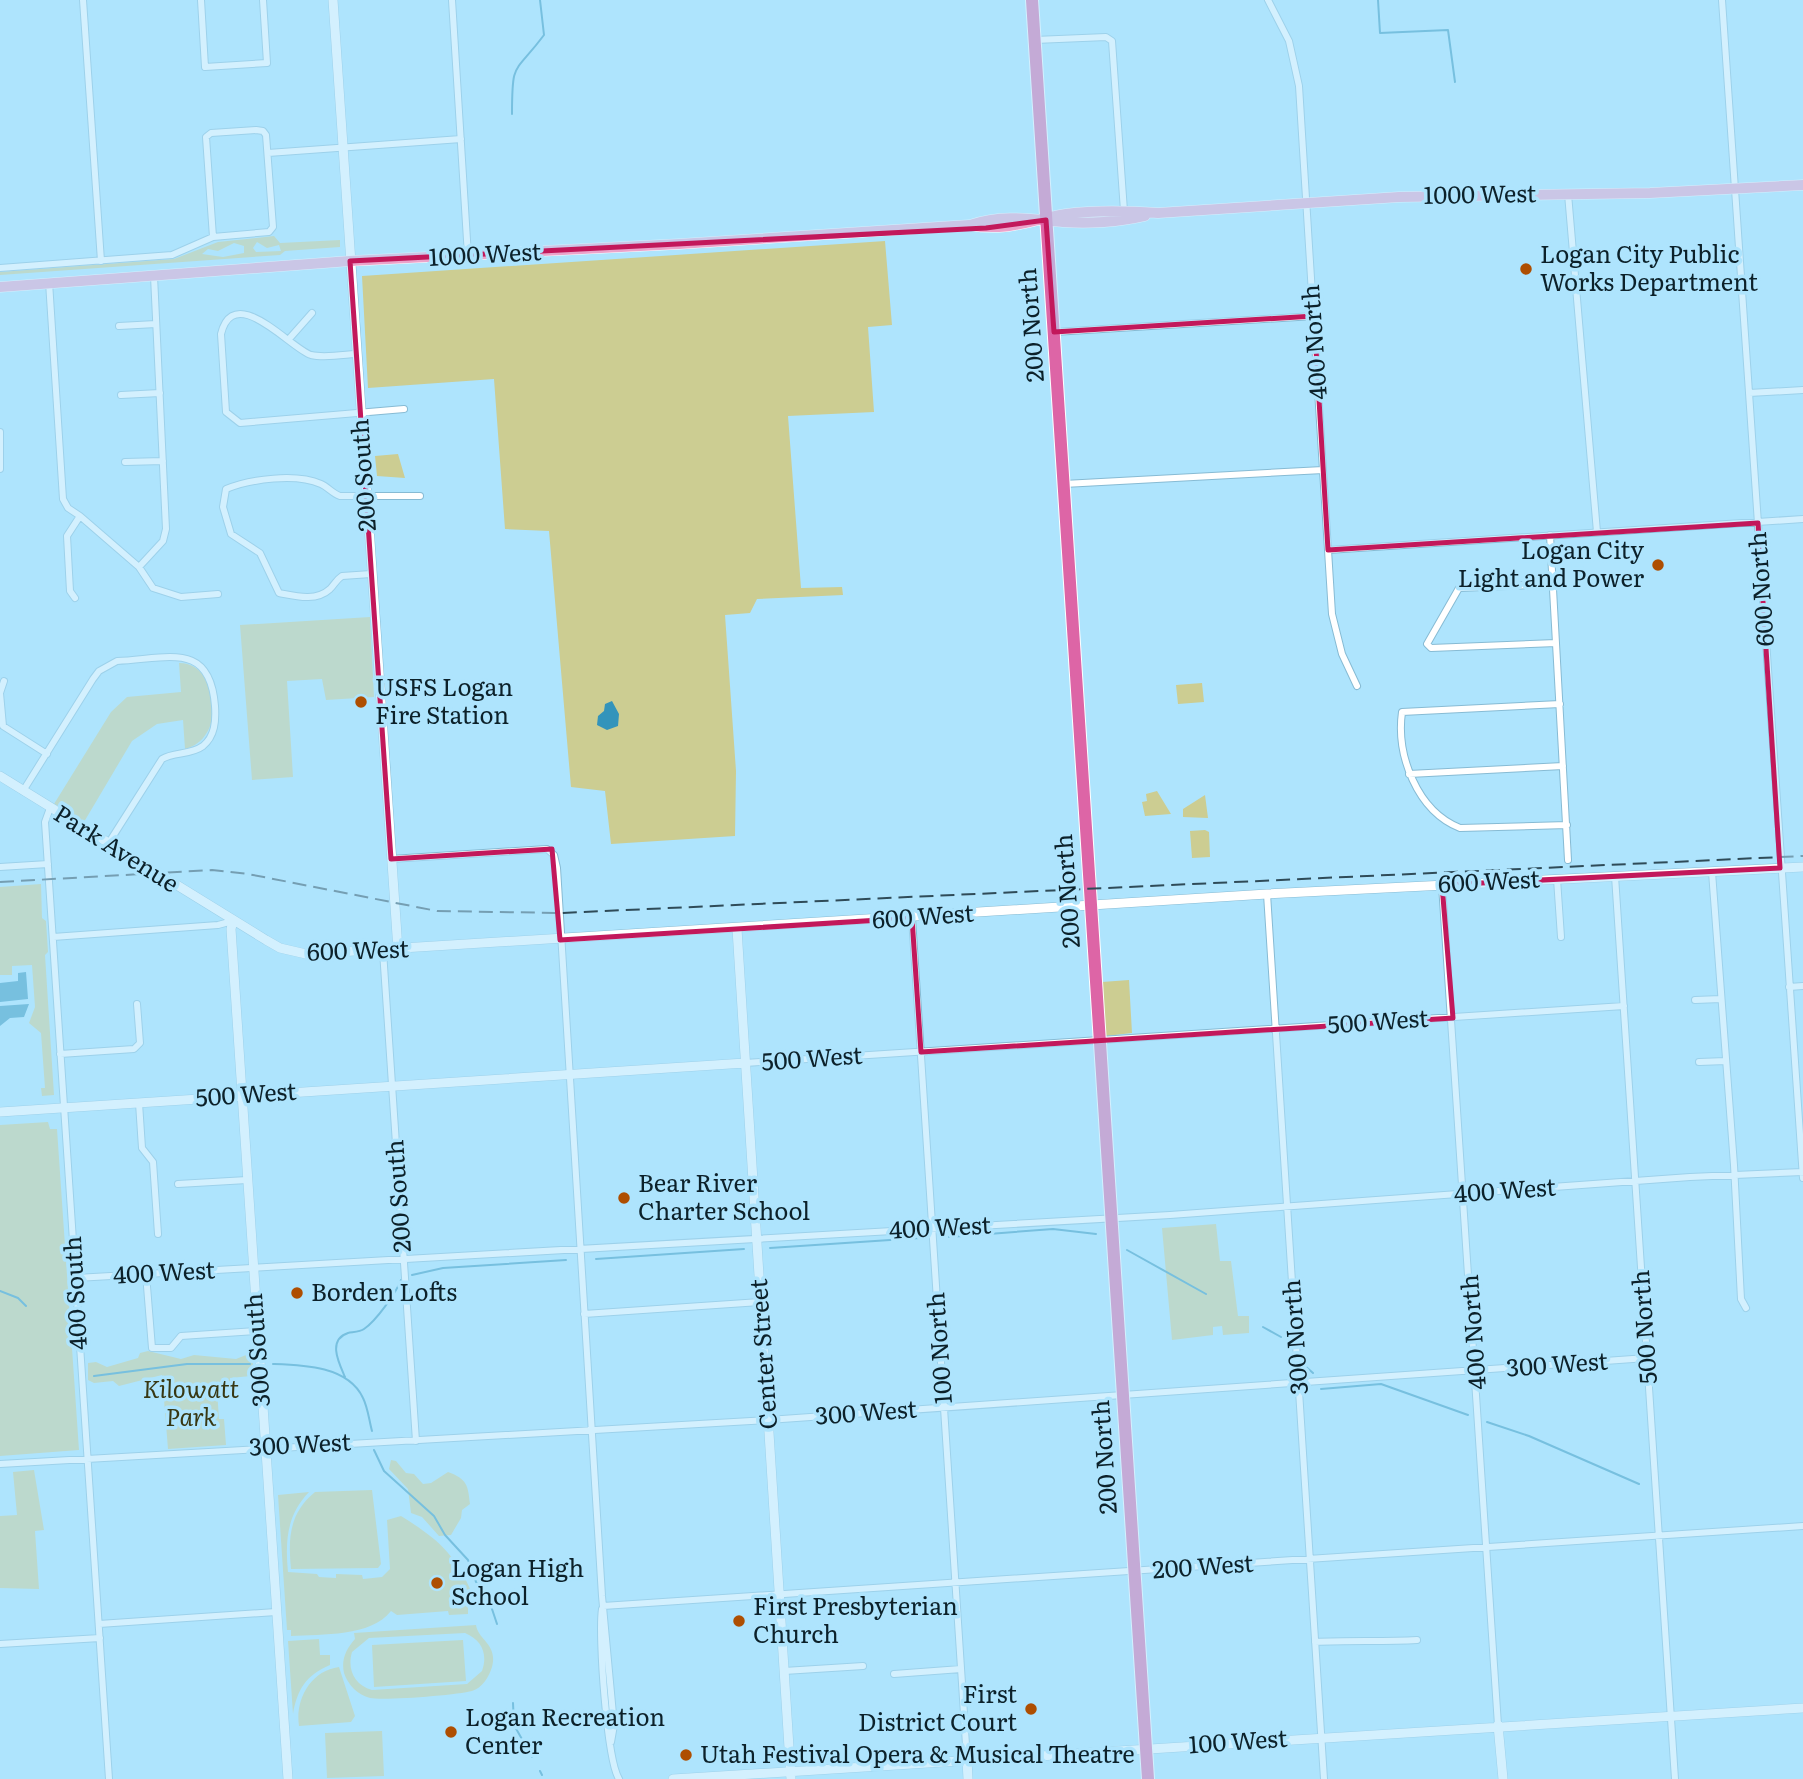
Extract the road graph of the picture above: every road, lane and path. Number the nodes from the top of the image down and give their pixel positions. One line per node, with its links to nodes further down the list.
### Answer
1 (83, 0): 22 (street)
2 (201, 0): 3 (street)
3 (263, 0)
4 (334, 0): 11 (street, 200 South)
5 (452, 0): 10 (street)
6 (1032, 0): 9 (highway, 200 North)
7 (1268, 0): 16 (street, 400 North)
8 (1722, 0): 14 (street, 600 North)
9 (1035, 40): 17 (street); 19 (highway, 200 North)
10 (461, 139): 11 (street); 21 (street)
11 (343, 147): 12 (street); 23 (street, 200 South)
12 (268, 153): 20 (street); 20 (street)
13 (1803, 185): 14 (main road, 1000 West)
14 (1734, 189): 15 (main road, 1000 West); 37 (street, 600 North)
15 (1568, 194): 16 (main road, 1000 West); 52 (street)
16 (1306, 203): 18 (main road, 1000 West); 29 (street, 400 North)
17 (1124, 211): 18 (main road, 1000 West); 19 (main road, 1000 West)
18 (1158, 213): 19 (main road, 1000 West)
19 (1046, 220): 21 (main road, 1000 West); 32 (highway, 200 North)
20 (213, 237): 22 (street)
21 (468, 256): 23 (main road, 1000 West)
22 (101, 261): 24 (street)
23 (350, 261): 25 (main road, 1000 West); 34 (street, 200 South)
24 (0, 268)
25 (153, 276): 26 (main road, 1000 West); 30 (street)
26 (50, 282): 27 (main road, 1000 West); 49 (street)
27 (0, 287)
28 (312, 313): 33 (street)
29 (1314, 316): 32 (street); 45 (street, 400 North)
30 (156, 324): 31 (street); 36 (street)
31 (119, 326)
32 (1054, 332): 46 (highway, 200 North)
33 (289, 339): 34 (street); 40 (street)
34 (355, 354): 40 (street, 200 South)
35 (1803, 390): 37 (street)
36 (160, 393): 38 (street); 42 (street)
37 (1749, 393): 51 (street, 600 North)
38 (121, 395)
39 (404, 409): 40 (street)
40 (360, 415): 47 (street, 200 South)
41 (0, 432): 44 (street)
42 (163, 461): 43 (street); 55 (street)
43 (125, 463)
44 (0, 469)
45 (1324, 470): 46 (street); 54 (street, 400 North)
46 (1064, 484): 83 (highway, 200 North)
47 (365, 494): 48 (street); 56 (street, 200 South); 56 (street)
48 (420, 496)
49 (80, 516): 55 (street); 59 (street)
50 (1803, 519): 51 (street)
51 (1758, 523): 52 (street); 77 (street, 600 North)
52 (1597, 533): 53 (street)
53 (1550, 535): 54 (street); 57 (street)
54 (1328, 550): 62 (street, 400 North)
55 (139, 567): 58 (street)
56 (371, 574): 72 (street, 200 South)
57 (1553, 584): 60 (street); 60 (street)
58 (218, 594)
59 (75, 598)
60 (1556, 643): 63 (street)
61 (4, 681): 64 (street)
62 (1357, 686)
63 (1560, 704): 65 (street); 66 (street)
64 (47, 754): 68 (street); 71 (street)
65 (1563, 766): 66 (street); 70 (street)
66 (1409, 774): 70 (street)
67 (0, 776): 68 (street, Park Avenue)
68 (23, 791): 69 (street, Park Avenue)
69 (50, 808): 71 (street, Park Avenue); 74 (street, 400 South)
70 (1567, 825): 73 (street)
71 (108, 844): 85 (street, Park Avenue)
72 (391, 859): 89 (street); 90 (street, 200 South)
73 (1569, 860)
74 (48, 864): 75 (street); 87 (street, 400 South)
75 (0, 867)
76 (1803, 867): 77 (street, 600 West)
77 (1780, 868): 78 (street, 600 West); 93 (street, 600 North)
78 (1712, 872): 79 (street, 600 West); 94 (street)
79 (1615, 876): 80 (street, 600 West); 97 (street, 500 North)
80 (1558, 879): 81 (street, 600 West); 88 (street)
81 (1442, 885): 82 (street, 600 West); 98 (street, 400 North)
82 (1267, 894): 83 (street, 600 West); 99 (street, 300 North)
83 (1090, 906): 84 (street, 600 West); 100 (highway, 200 North)
84 (912, 918): 86 (street, 600 West); 101 (street, 100 North)
85 (233, 921): 87 (street); 91 (street, 600 West); 108 (street, 300 South)
86 (737, 929): 89 (street, 600 West); 105 (street, Center Street)
87 (53, 937): 102 (street, 400 South)
88 (1562, 937)
89 (560, 940): 90 (street, 600 West); 106 (street)
90 (398, 950): 91 (street, 600 West)
91 (383, 951): 107 (street, 200 South)
92 (1803, 986): 93 (street)
93 (1788, 987): 112 (street, 600 North)
94 (1721, 999): 95 (street); 103 (street)
95 (1695, 1000)
96 (137, 1004): 102 (street)
97 (1624, 1006): 98 (street, 500 West); 117 (street, 500 North)
98 (1453, 1018): 99 (street, 500 West); 119 (street, 400 North)
99 (1276, 1029): 100 (street, 500 West); 120 (street, 300 North)
100 (1098, 1040): 101 (street, 500 West); 121 (highway, 200 North)
101 (921, 1052): 105 (street, 500 West); 122 (street, 100 North)
102 (60, 1055): 110 (street, 400 South)
103 (1726, 1061): 104 (street); 114 (street)
104 (1699, 1062)
105 (745, 1063): 106 (street, 500 West); 124 (street, Center Street)
106 (568, 1074): 107 (street, 500 West); 125 (street)
107 (392, 1086): 108 (street, 500 West); 126 (street, 200 South)
108 (241, 1096): 109 (street, 500 West); 116 (street, 300 South)
109 (139, 1102): 110 (street, 500 West); 123 (street)
110 (64, 1108): 111 (street, 500 West); 129 (street, 400 South)
111 (0, 1112)
112 (1800, 1114): 113 (street, 600 North)
113 (1803, 1172): 114 (street, 400 West); 115 (street, 600 North)
114 (1733, 1175): 117 (street, 400 West); 131 (street)
115 (1803, 1178)
116 (247, 1180): 118 (street); 127 (street, 300 South)
117 (1636, 1181): 119 (street, 400 West); 134 (street, 500 North)
118 (178, 1184)
119 (1464, 1193): 120 (street, 400 West); 135 (street, 400 North)
120 (1287, 1207): 121 (street, 400 West); 136 (street, 300 North)
121 (1110, 1218): 122 (street, 400 West); 137 (highway, 200 North)
122 (933, 1228): 124 (street, 400 West); 138 (street, 100 North)
123 (158, 1234)
124 (756, 1238): 125 (street, 400 West); 130 (street, Center Street)
125 (580, 1249): 126 (street, 400 West); 132 (street)
126 (404, 1259): 127 (street, 400 West); 141 (street, 200 South)
127 (252, 1268): 128 (street, 400 West); 133 (street, 300 South)
128 (146, 1274): 129 (street, 400 West); 133 (street)
129 (76, 1278): 143 (street, 400 South)
130 (761, 1302): 132 (street); 139 (street, Center Street)
131 (1746, 1308)
132 (584, 1314): 140 (street)
133 (257, 1331): 142 (street, 300 South)
134 (1647, 1358): 135 (street, 300 West); 146 (street, 500 North)
135 (1477, 1370): 136 (street, 300 West); 147 (street, 400 North)
136 (1299, 1382): 137 (street, 300 West); 148 (street, 300 North)
137 (1122, 1395): 138 (street, 300 West); 149 (highway, 200 North)
138 (944, 1407): 139 (street, 300 West); 150 (street, 100 North)
139 (768, 1420): 140 (street, 300 West); 151 (street, Center Street)
140 (591, 1430): 141 (street, 300 West); 152 (street)
141 (416, 1441): 142 (street, 300 West)
142 (264, 1447): 143 (street, 300 West); 153 (street, 300 South)
143 (87, 1458): 144 (street, 300 West); 154 (street, 400 South)
144 (0, 1464)
145 (1803, 1526): 146 (street, 200 West)
146 (1659, 1536): 147 (street, 200 West); 164 (street, 500 North)
147 (1488, 1548): 148 (street, 200 West); 165 (street, 400 North)
148 (1310, 1560): 149 (street, 200 West); 157 (street, 300 North)
149 (1134, 1571): 150 (street, 200 West); 167 (highway, 200 North)
150 (956, 1583): 151 (street, 200 West); 160 (street, 100 North)
151 (779, 1594): 152 (street, 200 West); 161 (street, Center Street)
152 (603, 1607): 172 (street)
153 (276, 1612): 154 (street); 171 (street, 300 South)
154 (99, 1624): 155 (street, 400 South)
155 (100, 1638): 158 (street); 170 (street, 400 South)
156 (1417, 1640): 157 (street)
157 (1315, 1642): 166 (street, 300 North)
158 (0, 1644)
159 (863, 1666): 161 (street)
160 (961, 1669): 162 (street); 168 (street, 100 North)
161 (784, 1671): 169 (street, Center Street)
162 (894, 1674)
163 (1803, 1708): 164 (street, 100 West)
164 (1671, 1714): 165 (street, 100 West); 178 (street, 500 North)
165 (1498, 1725): 166 (street, 100 West); 177 (street, 400 North)
166 (1322, 1736): 167 (street, 100 West); 176 (street, 300 North)
167 (1146, 1749): 168 (street, 100 West); 175 (highway, 200 North)
168 (967, 1760): 169 (street, 100 West); 174 (street, 100 North)
169 (791, 1775): 173 (street, 100 West)
170 (110, 1779)
171 (288, 1779)
172 (620, 1779)
173 (673, 1779)
174 (968, 1779)
175 (1148, 1779)
176 (1324, 1779)
177 (1503, 1779)
178 (1675, 1779)

